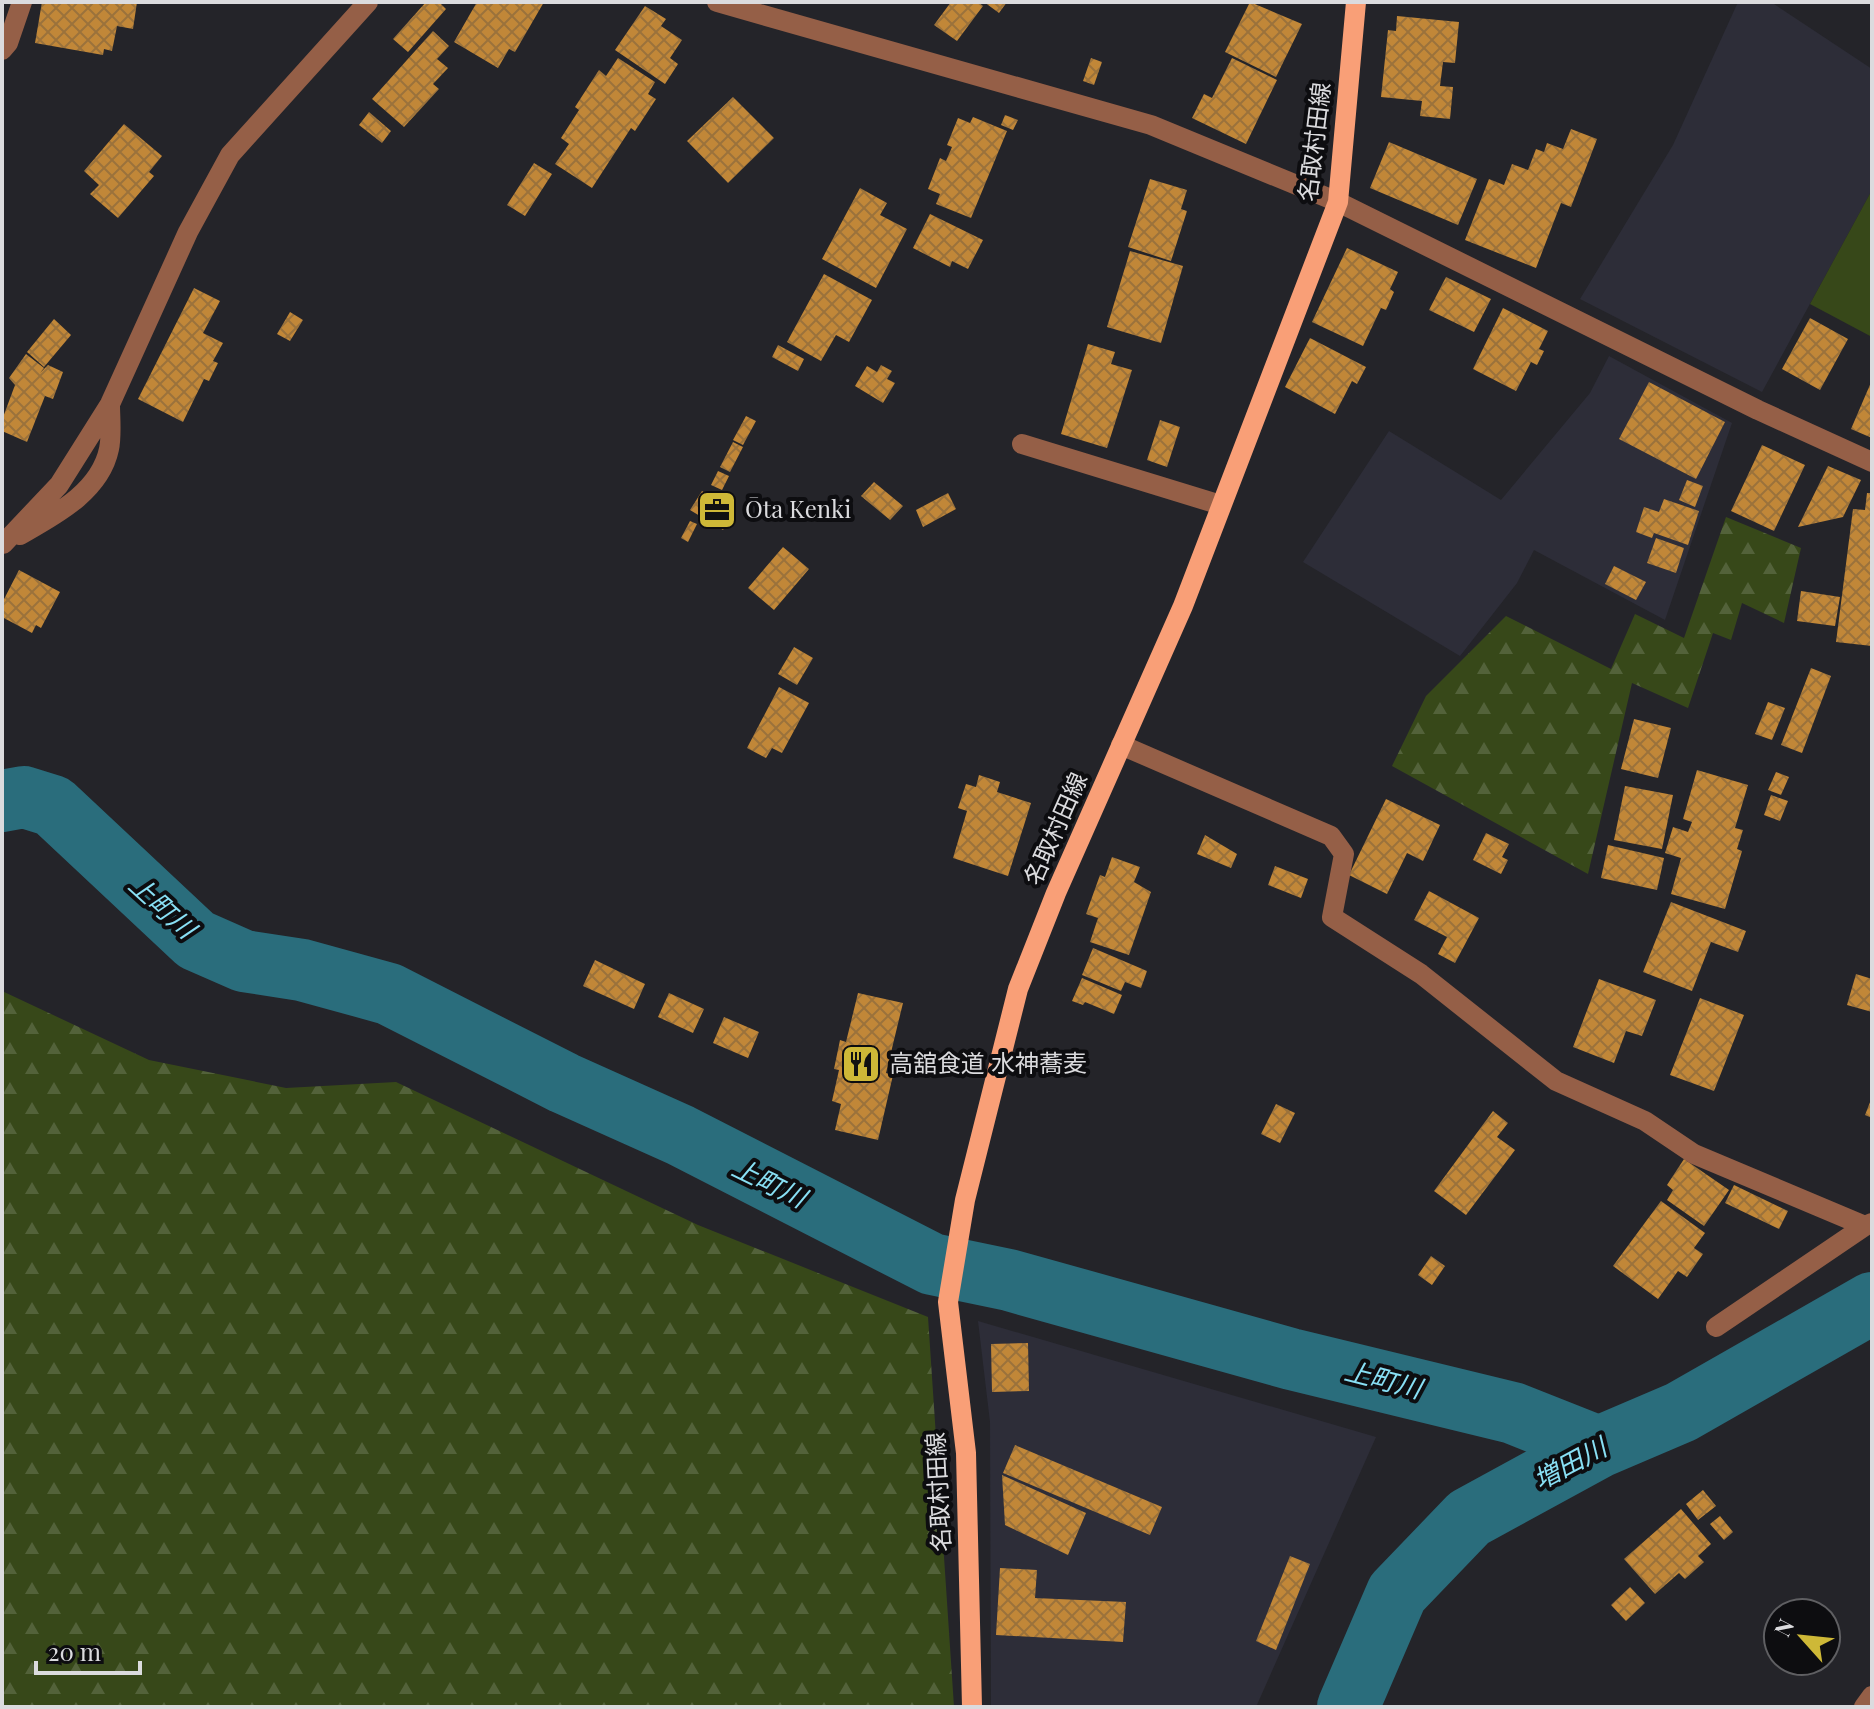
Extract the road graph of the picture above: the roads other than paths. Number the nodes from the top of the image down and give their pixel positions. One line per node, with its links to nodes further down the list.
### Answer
1 (22, 2): 5 (street)
2 (368, 2): 10 (street)
3 (717, 2): 6 (street)
4 (1356, 2): 6 (main road, 名取村田線)
5 (2, 50)
6 (1338, 202): 8 (street); 9 (main road, 名取村田線)
7 (1022, 444): 9 (street)
8 (1872, 462)
9 (1221, 505): 11 (main road, 名取村田線)
10 (2, 545)
11 (1121, 745): 12 (street); 15 (main road, 名取村田線)
12 (1869, 1225): 13 (street)
13 (1716, 1327)
14 (1872, 1696): 16 (street)
15 (972, 1707)
16 (1864, 1707)

